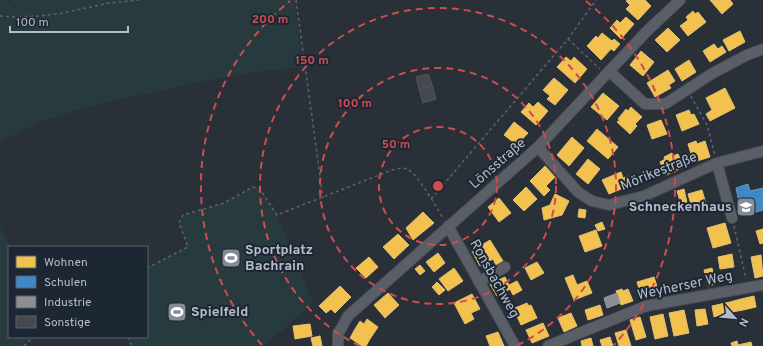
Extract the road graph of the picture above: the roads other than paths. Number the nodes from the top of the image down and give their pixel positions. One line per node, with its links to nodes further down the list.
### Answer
1 (680, 0): 3 (street, Lönsstraße)
2 (763, 49): 3 (street)
3 (608, 73): 4 (street, Lönsstraße)
4 (538, 148): 6 (street, Mörikestraße); 8 (street, Lönsstraße)
5 (763, 151): 6 (street, Mörikestraße)
6 (717, 163): 7 (street)
7 (732, 218)
8 (446, 222): 10 (street, Ronsbachweg); 12 (street, Lönsstraße)
9 (506, 267): 10 (street)
10 (479, 282): 13 (street, Ronsbachweg)
11 (763, 285): 14 (street, Weyherser Weg)
12 (338, 346)
13 (515, 346)
14 (548, 346)

